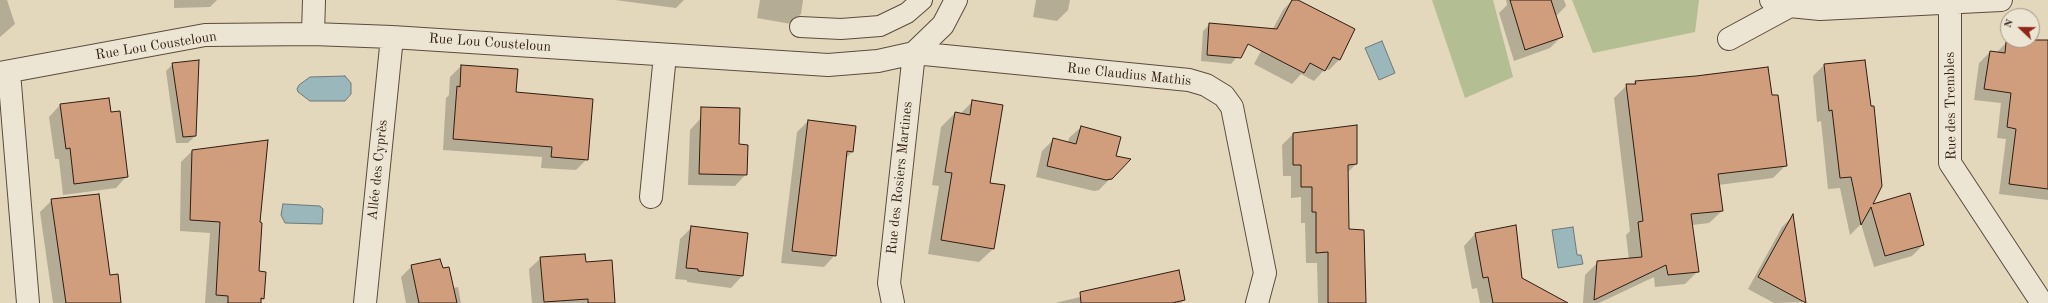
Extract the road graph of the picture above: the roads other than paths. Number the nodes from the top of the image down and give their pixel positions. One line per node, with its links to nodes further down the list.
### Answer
1 (314, 0): 8 (street)
2 (922, 0): 7 (lane)
3 (956, 0): 11 (street)
4 (2001, 0): 5 (street)
5 (1956, 1): 6 (street); 19 (street, Rue des Trembles)
6 (1780, 3): 10 (street)
7 (800, 27)
8 (313, 34): 9 (street, Rue Lou Cousteloun); 13 (street, Rue Lou Cousteloun)
9 (392, 37): 12 (street, Rue Lou Cousteloun); 16 (street, Allée des Cyprès)
10 (1729, 39)
11 (914, 53): 12 (street, Rue Lou Cousteloun); 17 (street, Rue des Rosiers Martines); 18 (street, Rue Claudius Mathis)
12 (664, 55): 14 (street)
13 (5, 72): 15 (street)
14 (651, 197)
15 (28, 303)
16 (365, 303)
17 (893, 303)
18 (1257, 303)
19 (2042, 303)

